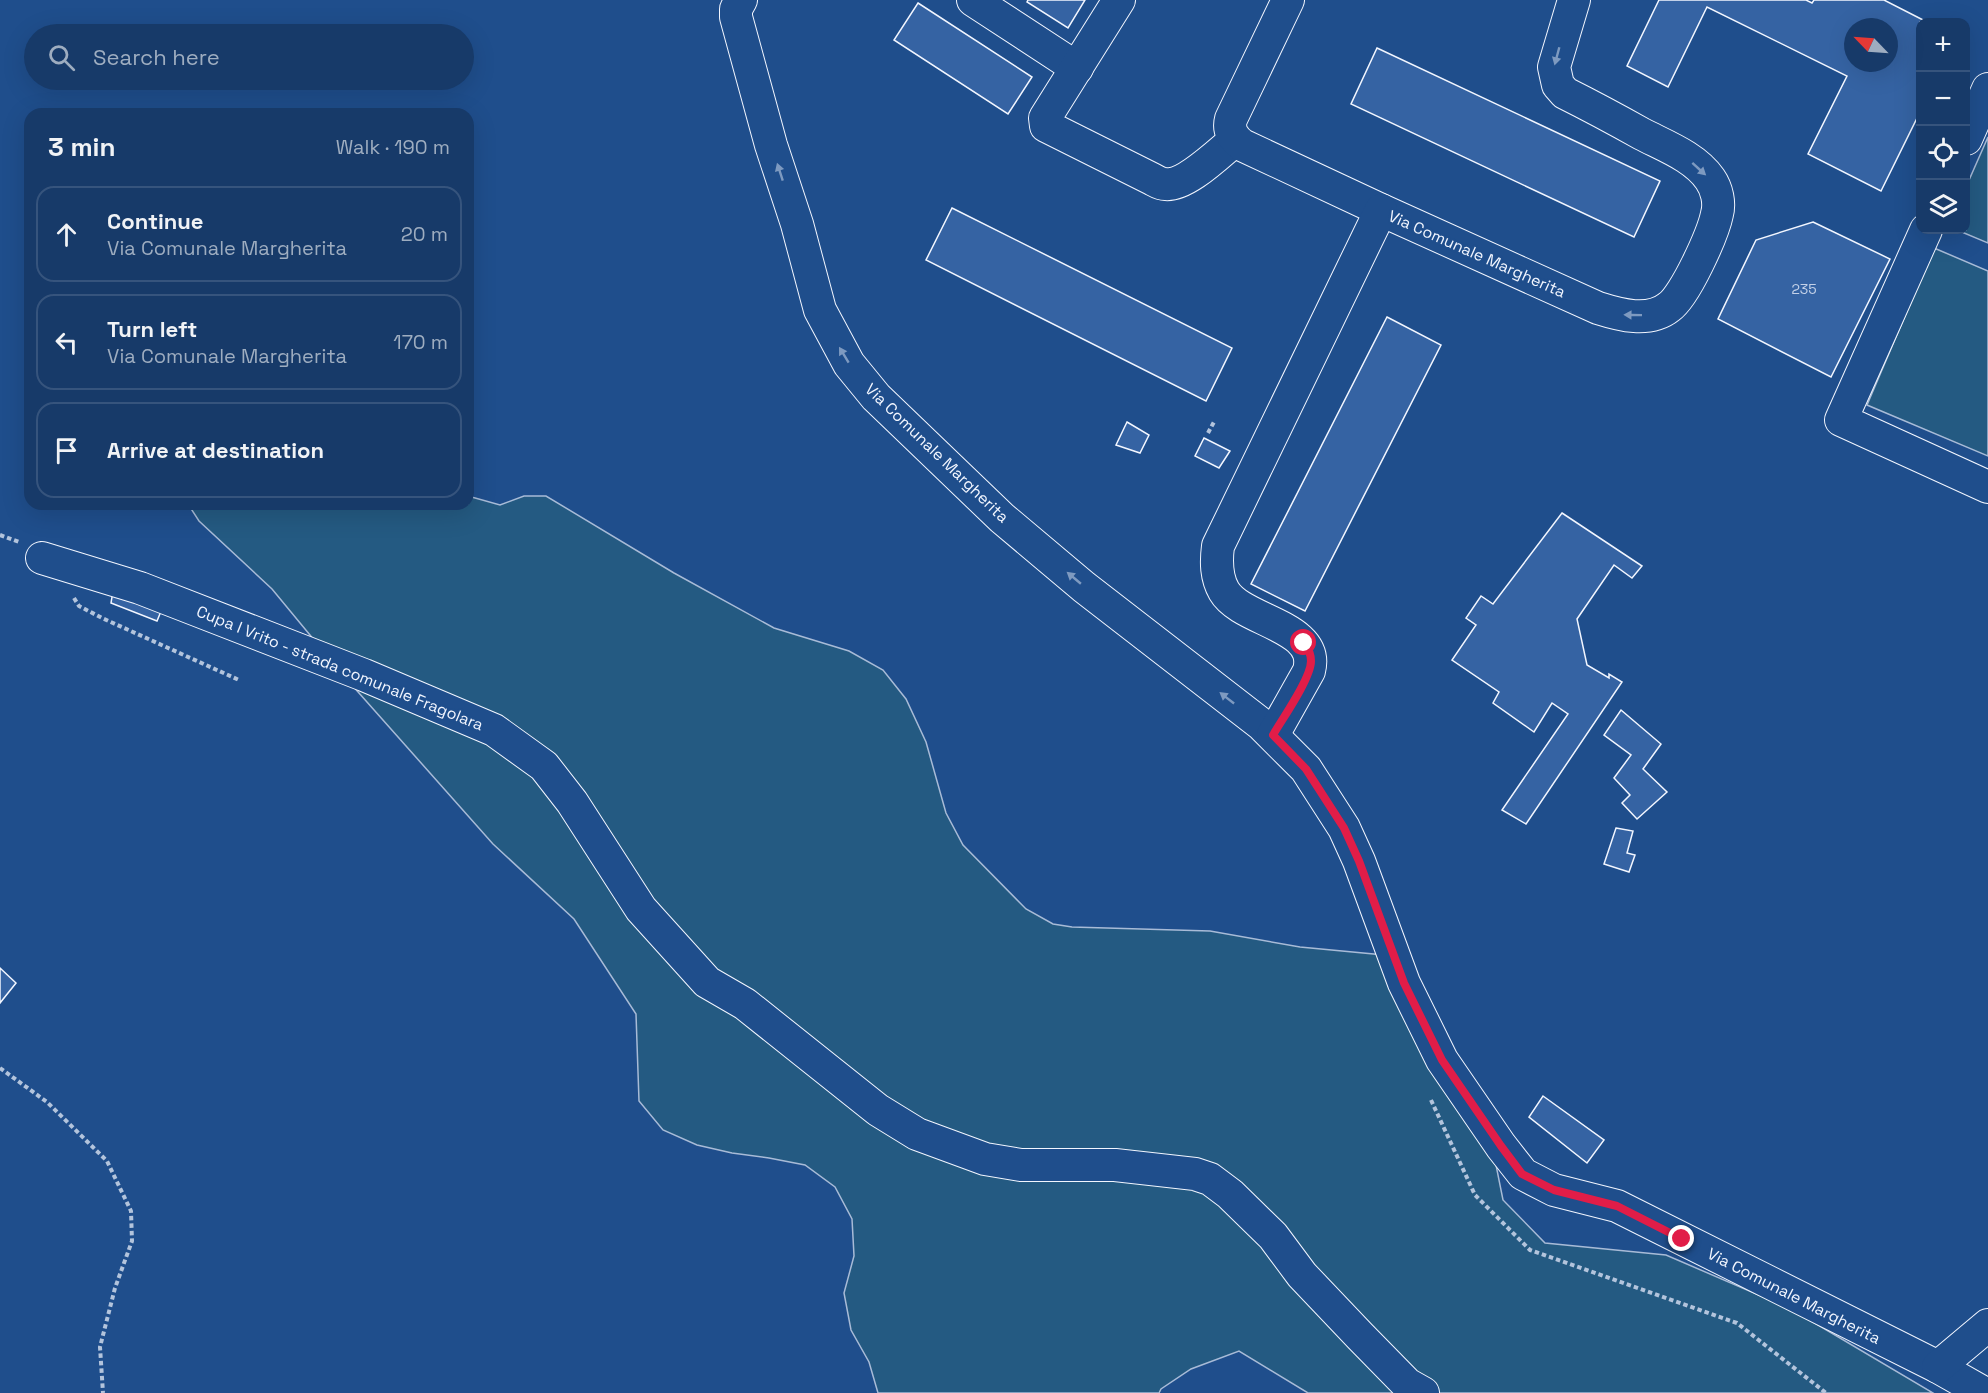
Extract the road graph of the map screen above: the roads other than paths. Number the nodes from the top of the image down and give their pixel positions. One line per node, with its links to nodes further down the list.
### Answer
1 (741, 0): 14 (street, Via Comunale Margherita, one-way to 1)
2 (973, 0): 6 (street)
3 (1119, 0): 6 (street)
4 (1288, 0): 9 (street)
5 (1574, 0): 10 (street, Via Comunale Margherita, one-way to 10)
6 (1077, 68): 9 (street)
7 (1988, 89): 8 (street)
8 (1970, 129)
9 (1235, 140): 10 (street)
10 (1381, 210): 14 (street, Via Comunale Margherita)
11 (1924, 234): 12 (street)
12 (1988, 487)
13 (42, 558): 17 (street, Cupa I Vrito - strada comunale Fragolara)
14 (1273, 735): 16 (street, Via Comunale Margherita)
15 (1988, 1325): 16 (street)
16 (1938, 1367): 18 (street, Via Comunale Margherita)
17 (1423, 1393)
18 (1984, 1393)

